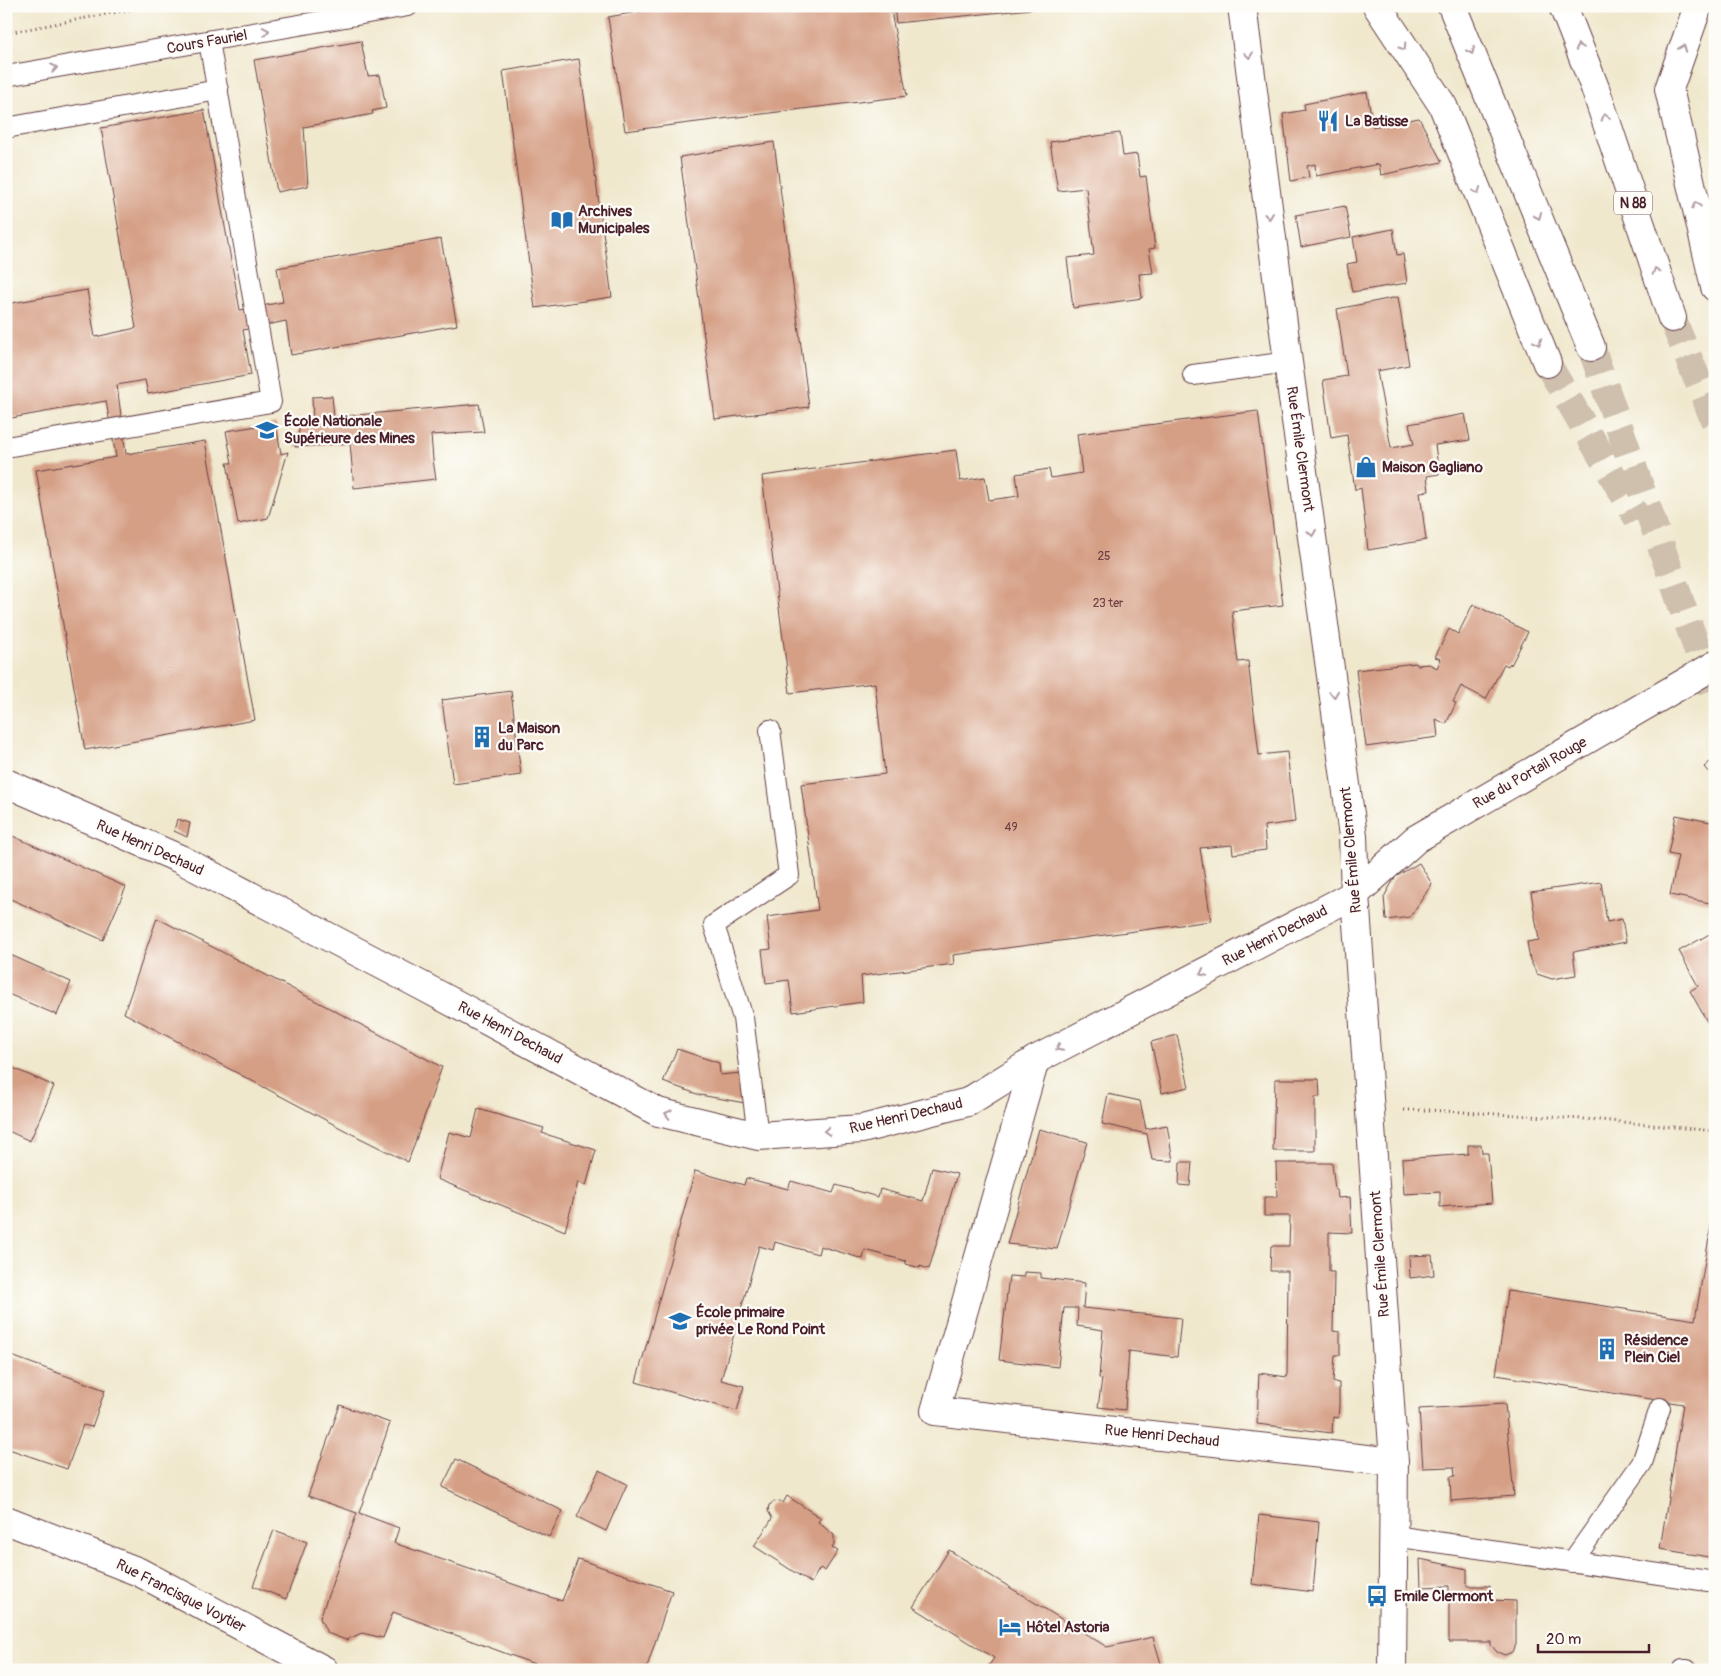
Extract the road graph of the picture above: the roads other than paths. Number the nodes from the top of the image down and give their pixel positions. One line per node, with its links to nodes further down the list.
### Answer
1 (408, 6): 7 (lane, Cours Fauriel, one-way to 1)
2 (1242, 6): 14 (main road, Rue Émile Clermont, one-way to 14)
3 (1377, 6): 15 (main road, one-way to 15)
4 (1452, 6): 13 (main road, one-way to 13)
5 (1563, 6): 12 (main road, N 88, one-way to 5)
6 (1698, 6): 11 (main road, one-way to 6)
7 (209, 41): 8 (lane, Cours Fauriel, one-way to 7); 9 (lane)
8 (6, 76)
9 (218, 90): 10 (lane); 17 (lane)
10 (6, 128)
11 (1715, 287)
12 (1672, 318)
13 (1591, 347)
14 (1288, 362): 16 (lane); 21 (main road, Rue Émile Clermont, one-way to 21)
15 (1547, 362)
16 (1193, 375)
17 (6, 447)
18 (1715, 665): 21 (main road, Rue du Portail Rouge)
19 (770, 730): 23 (lane)
20 (6, 783): 23 (main road, Rue Henri Dechaud, one-way to 20)
21 (1355, 894): 22 (main road, Rue Henri Dechaud, one-way to 22); 25 (main road, Rue Émile Clermont)
22 (1035, 1060): 23 (main road, Rue Henri Dechaud, one-way to 23); 25 (main road, Rue Henri Dechaud)
23 (758, 1136)
24 (1660, 1408): 28 (lane)
25 (1394, 1462): 27 (main road, Rue Émile Clermont)
26 (6, 1520): 30 (main road, Rue Francisque Voytier)
27 (1394, 1536): 28 (lane); 31 (main road, Rue Émile Clermont)
28 (1572, 1562): 29 (lane)
29 (1708, 1581)
30 (324, 1670)
31 (1392, 1670)
32 (1682, 1670): 33 (lane)
33 (1687, 1670)

